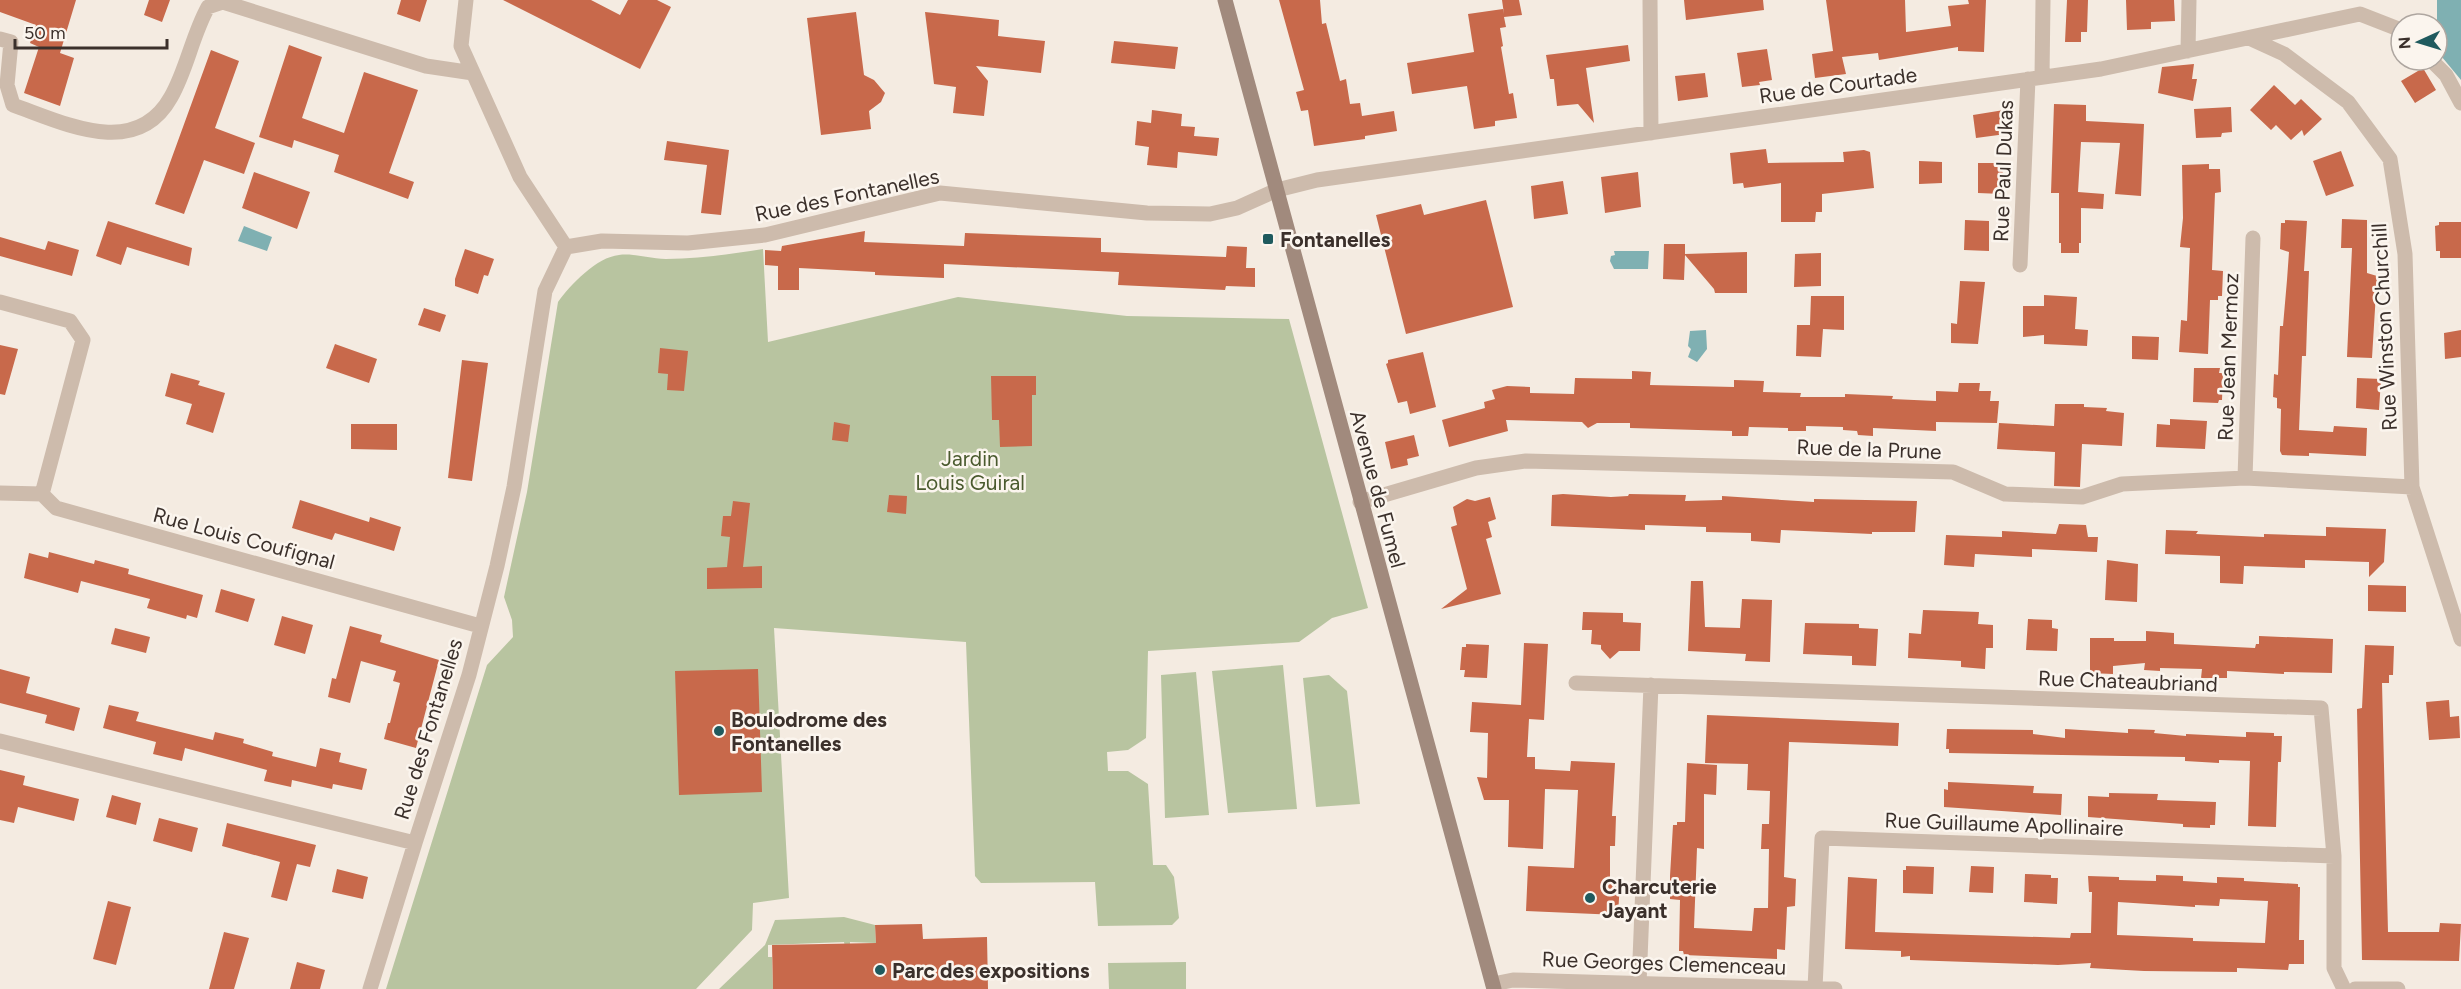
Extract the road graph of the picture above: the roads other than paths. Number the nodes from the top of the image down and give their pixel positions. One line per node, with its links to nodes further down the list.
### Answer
1 (466, 0): 12 (street)
2 (1225, 0): 16 (main road, Avenue de Fumel)
3 (1650, 0): 15 (street)
4 (2043, 0): 13 (street, Rue Paul Dukas)
5 (2189, 0): 10 (street)
6 (240, 3): 9 (street); 12 (street)
7 (2389, 25): 8 (street, Rue de Courtade)
8 (2249, 38): 10 (street, Rue de Courtade); 22 (street, Rue Winston Churchill)
9 (0, 39)
10 (2188, 51): 13 (street, Rue de Courtade)
11 (2443, 72): 14 (street)
12 (473, 73): 18 (street)
13 (2035, 78): 15 (street, Rue de Courtade); 19 (street, Rue Paul Dukas)
14 (2461, 103)
15 (1651, 133): 16 (street, Rue de Courtade)
16 (1277, 190): 18 (street, Rue des Fontanelles); 25 (main road, Avenue de Fumel)
17 (2253, 238): 21 (street, Rue Jean Mermoz)
18 (566, 248): 26 (street, Rue des Fontanelles)
19 (2020, 265)
20 (0, 302): 24 (street)
21 (2245, 478): 22 (street, Rue de la Prune); 25 (street, Rue de la Prune)
22 (2412, 487): 27 (street, Rue Winston Churchill)
23 (0, 493): 24 (street)
24 (42, 494): 26 (street, Rue Louis Coufignal)
25 (1360, 502): 34 (main road, Avenue de Fumel)
26 (480, 626): 31 (street, Rue des Fontanelles)
27 (2461, 639)
28 (1576, 683): 29 (street, Rue Chateaubriand)
29 (1650, 685): 32 (street, Rue Chateaubriand); 33 (street)
30 (0, 741): 31 (street, Rue des Fontanelles)
31 (415, 843): 36 (street)
32 (2334, 856): 35 (street, Rue Guillaume Apollinaire); 38 (street, Rue Chateaubriand)
33 (1639, 984): 34 (street, Rue Georges Clemenceau); 35 (street, Rue Georges Clemenceau)
34 (1494, 986)
35 (1815, 988): 37 (street, Rue Georges Clemenceau)
36 (370, 989)
37 (1835, 989)
38 (2344, 989)
39 (2355, 989): 40 (street)
40 (2398, 989)

